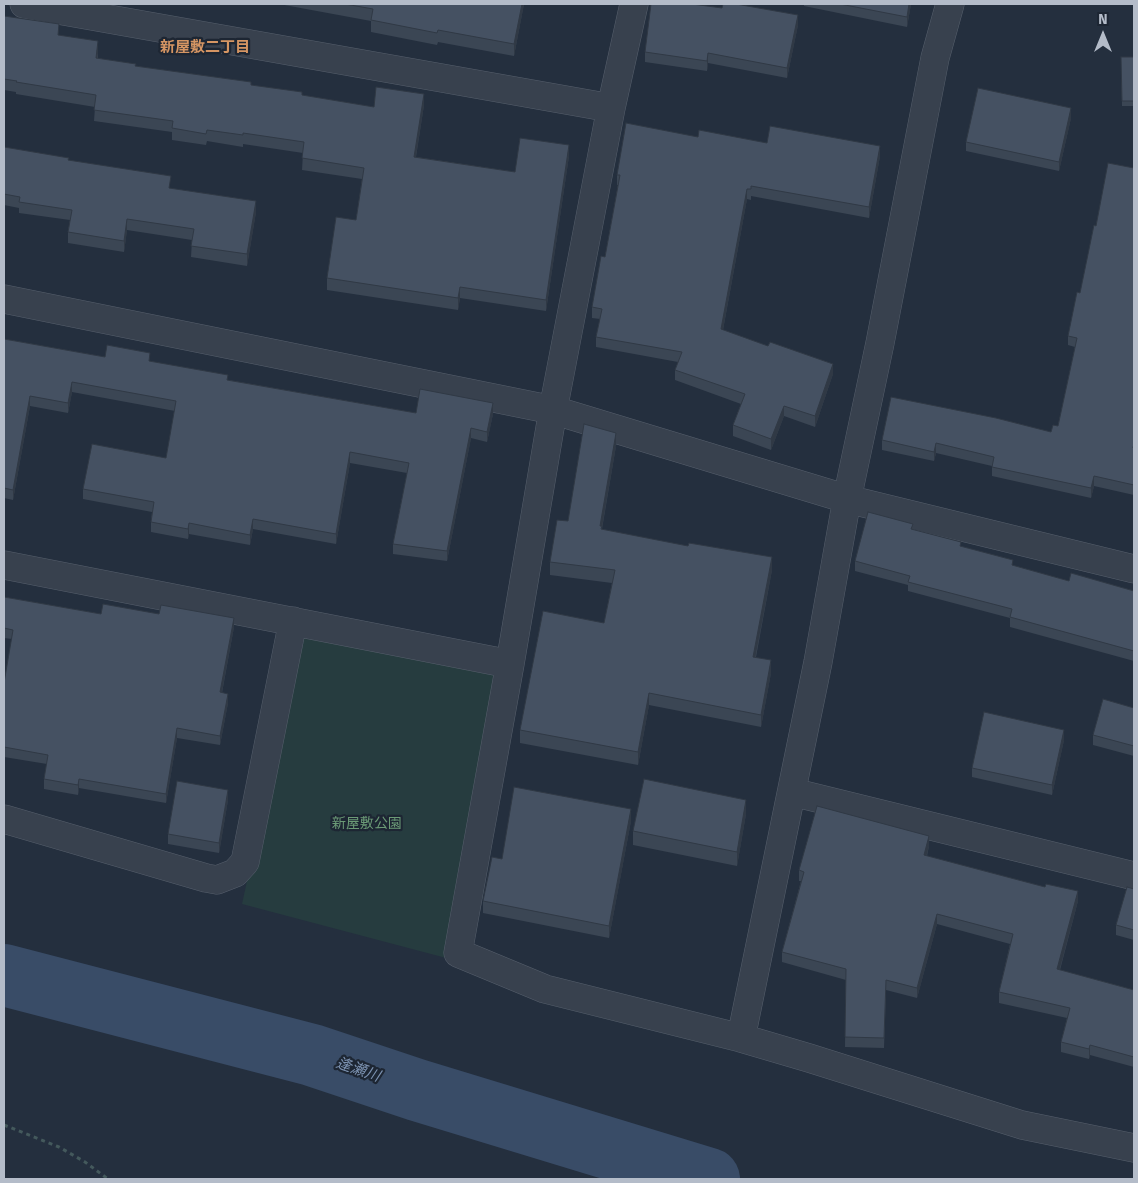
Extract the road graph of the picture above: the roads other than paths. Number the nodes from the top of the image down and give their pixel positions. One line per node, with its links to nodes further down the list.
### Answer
1 (24, 4): 4 (street)
2 (634, 4): 4 (street)
3 (950, 4): 7 (street)
4 (611, 108): 6 (street)
5 (4, 300): 6 (street)
6 (553, 410): 7 (street); 11 (street)
7 (846, 499): 9 (street); 12 (street)
8 (4, 565): 10 (street)
9 (1134, 568)
10 (293, 621): 11 (street); 13 (street)
11 (510, 664): 15 (street)
12 (792, 792): 14 (street); 15 (street)
13 (4, 819)
14 (1134, 876)
15 (741, 1038): 16 (street)
16 (1134, 1148)

